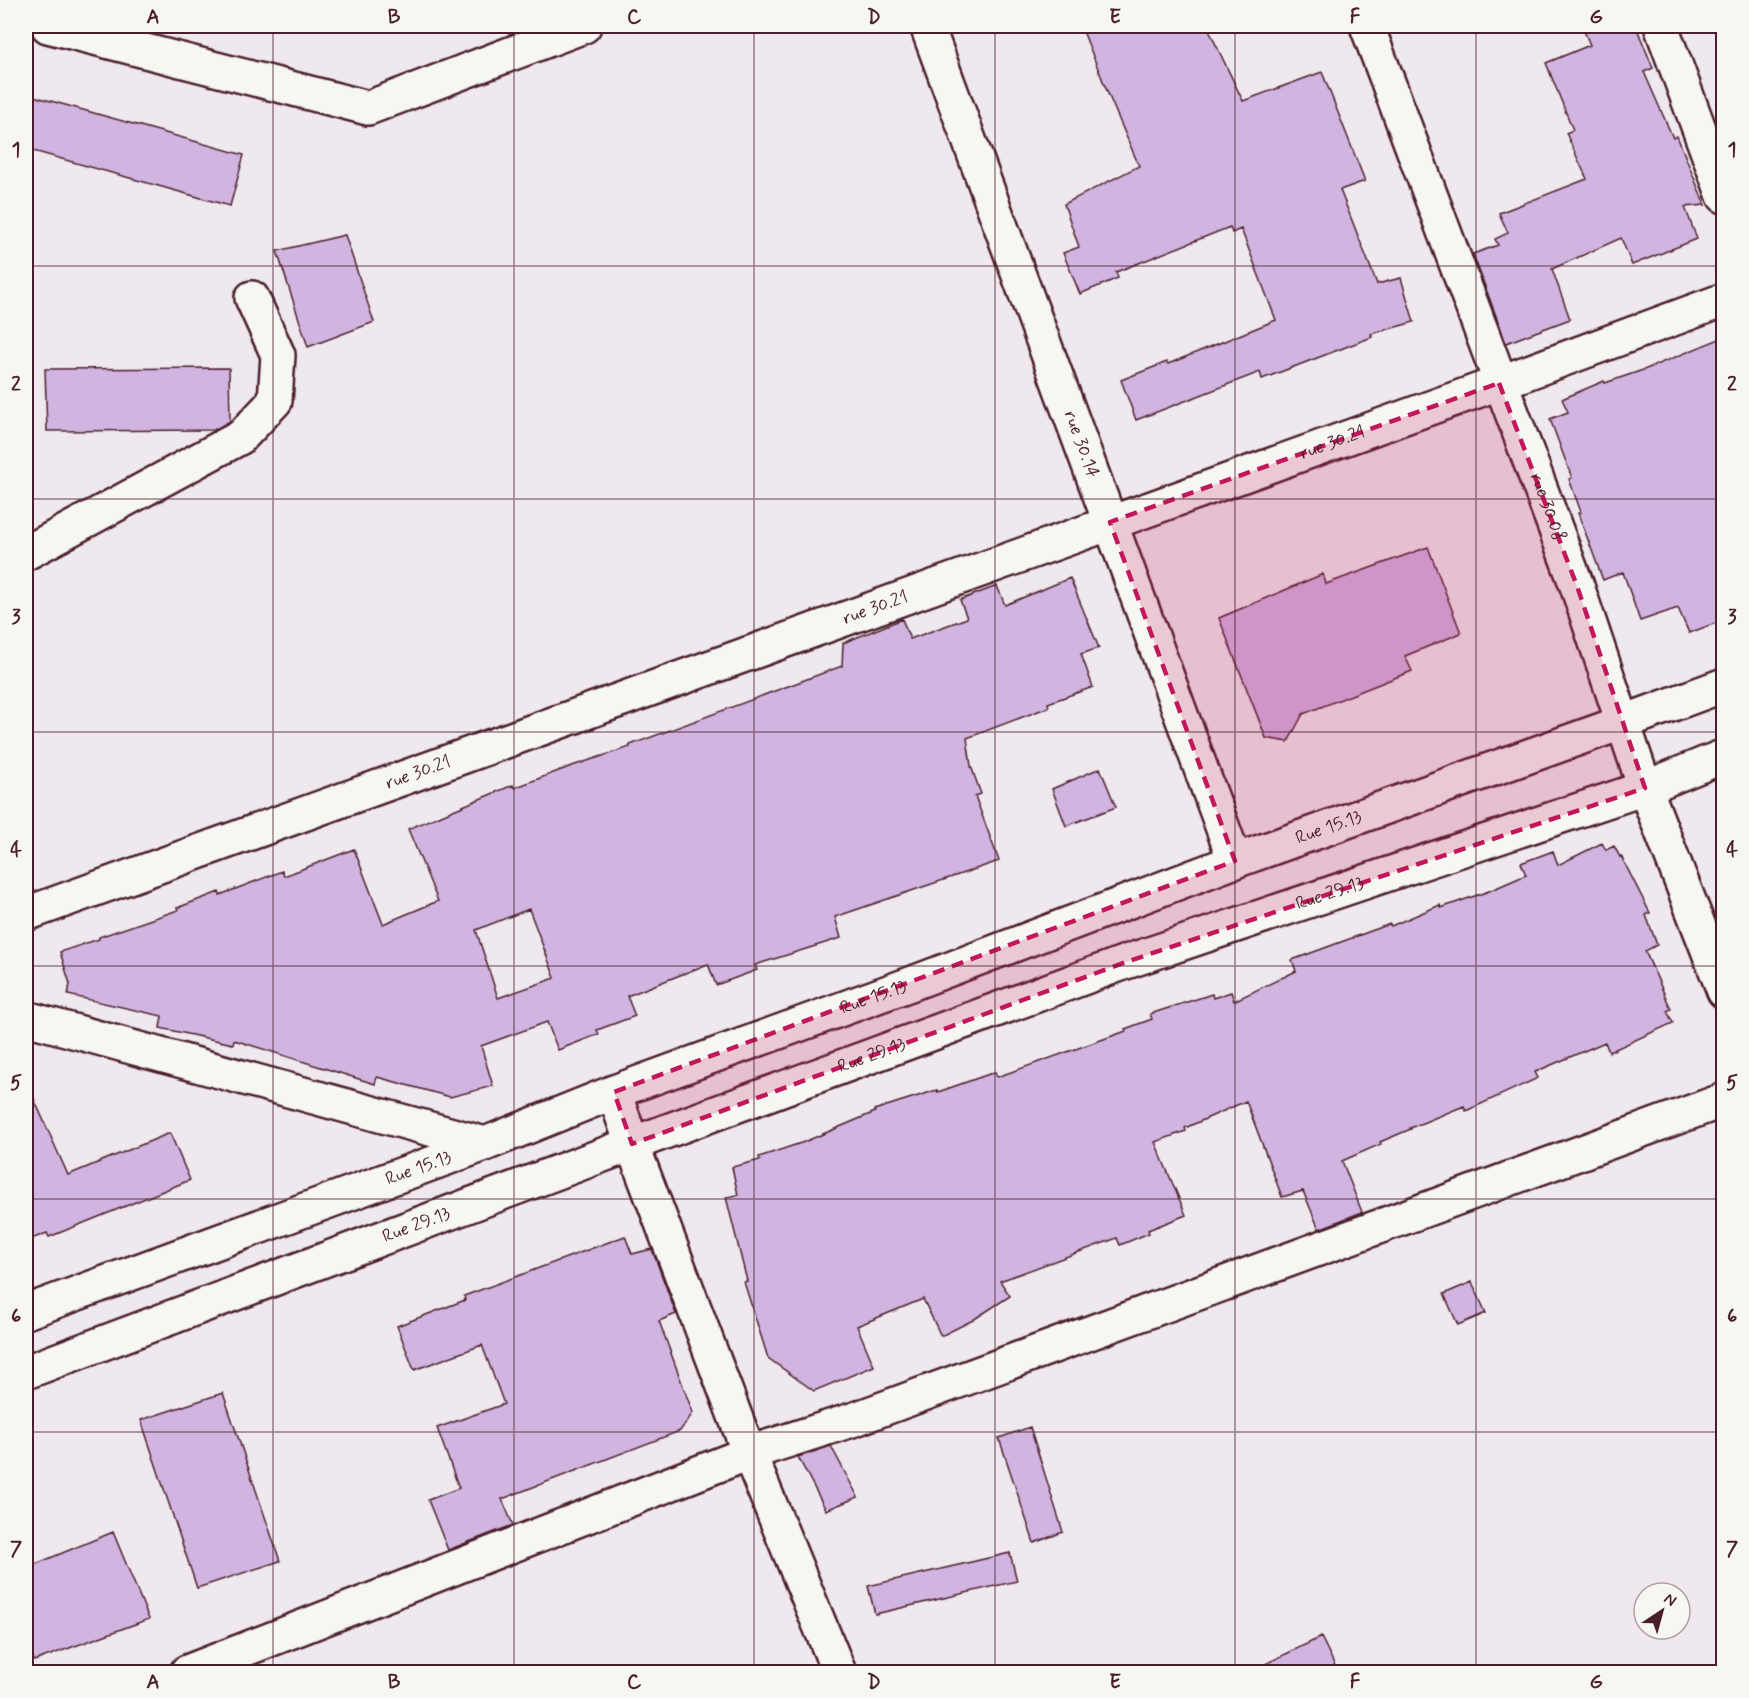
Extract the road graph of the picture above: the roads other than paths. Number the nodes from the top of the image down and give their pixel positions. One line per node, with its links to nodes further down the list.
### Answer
1 (48, 26): 2 (street)
2 (580, 26)
3 (927, 26): 10 (street, rue 30.14)
4 (1367, 26): 9 (street, rue 30.08)
5 (1661, 26): 6 (street)
6 (1724, 196)
7 (252, 298): 11 (street)
8 (1724, 300): 9 (street, rue 30.21)
9 (1499, 383): 10 (street, rue 30.21); 13 (street, rue 30.08)
10 (1110, 522): 16 (street, rue 30.14); 17 (street, rue 30.21)
11 (26, 553)
12 (1724, 685): 13 (street, Rue 15.13)
13 (1623, 722): 15 (street, rue 30.08); 16 (street, Rue 15.13)
14 (1724, 756): 15 (street, Rue 29.13)
15 (1645, 788): 18 (street, rue 30.08); 23 (street, Rue 29.13)
16 (1235, 861): 20 (street, Rue 15.13)
17 (26, 914)
18 (1724, 991)
19 (26, 1018): 22 (street)
20 (614, 1092): 22 (street, Rue 15.13); 23 (street)
21 (1724, 1100): 26 (street)
22 (485, 1144): 24 (street, Rue 15.13)
23 (632, 1144): 25 (street, Rue 29.13); 26 (street)
24 (26, 1312)
25 (26, 1372)
26 (749, 1453): 27 (street); 28 (street)
27 (187, 1672)
28 (838, 1672)

